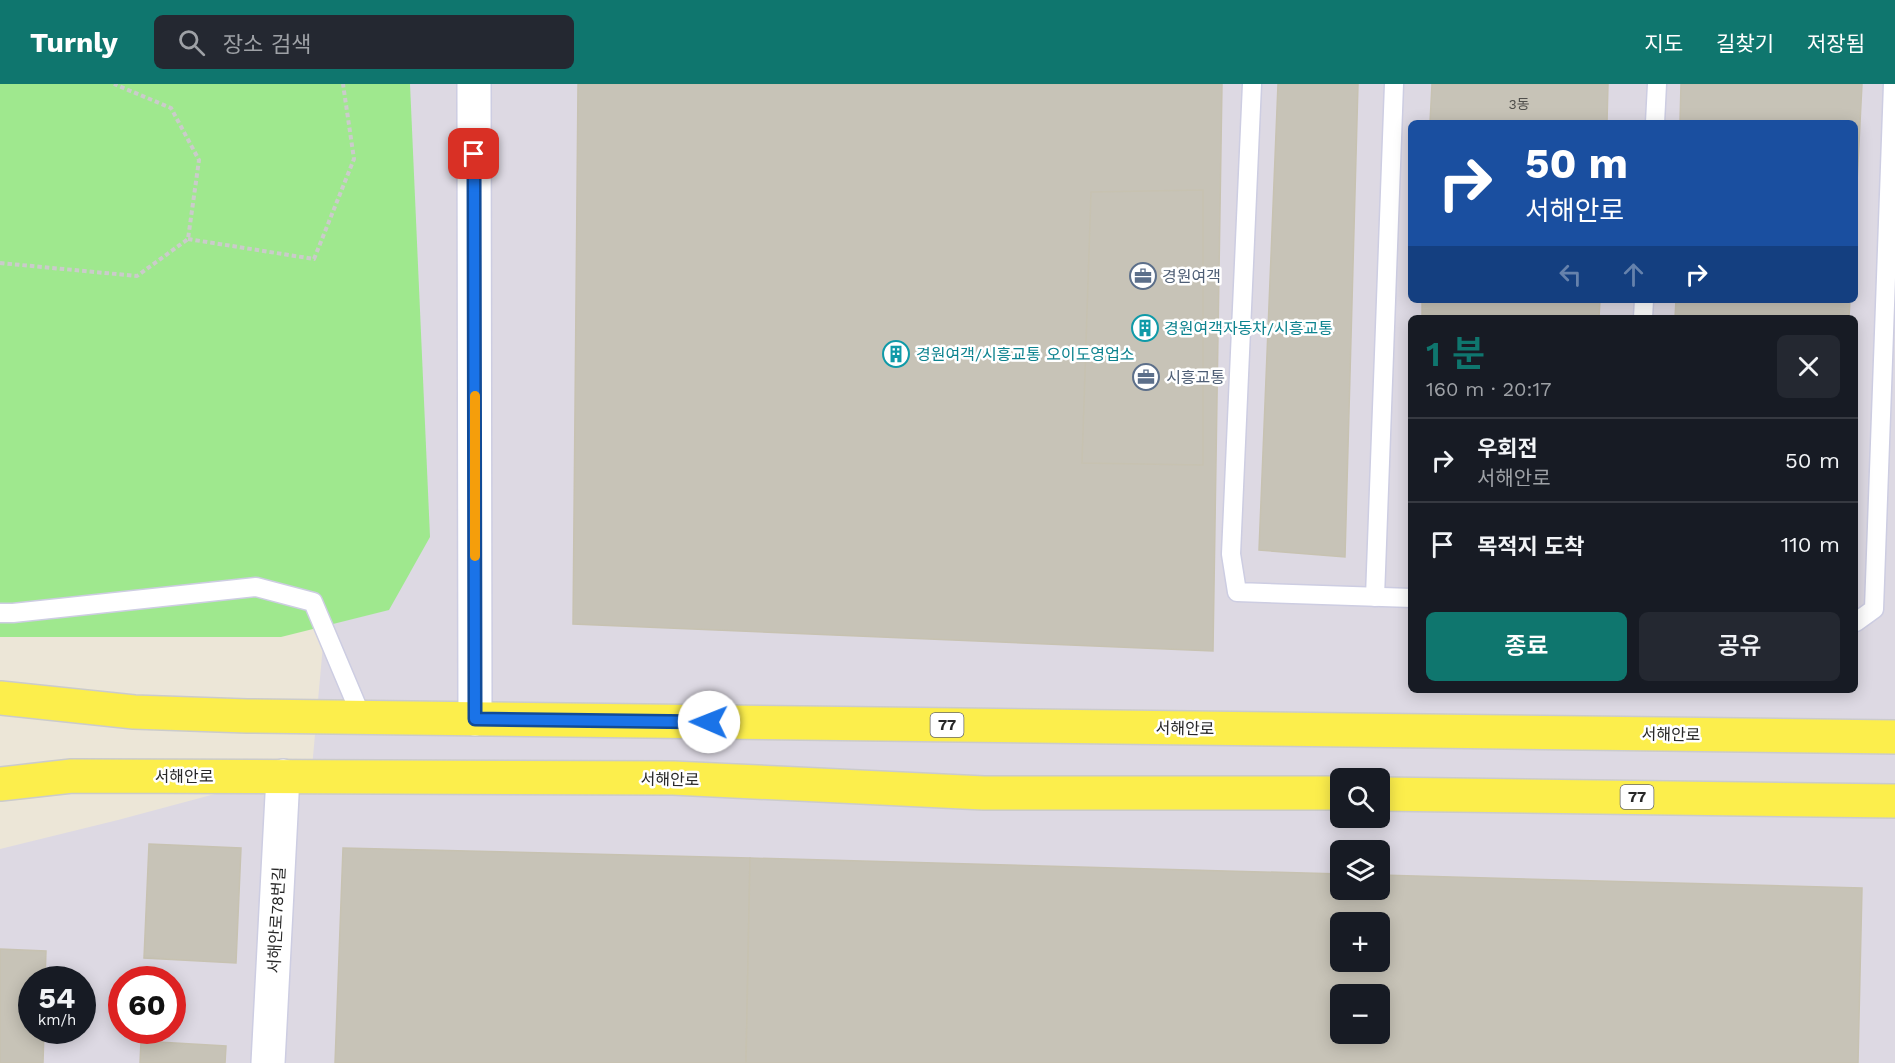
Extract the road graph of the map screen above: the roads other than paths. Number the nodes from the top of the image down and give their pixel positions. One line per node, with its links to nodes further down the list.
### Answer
1 (474, 84): 13 (street)
2 (1252, 84): 7 (lane)
3 (1394, 84): 7 (lane)
4 (1657, 84): 6 (lane)
5 (1893, 84): 10 (lane)
6 (1654, 120)
7 (1375, 597): 8 (lane)
8 (1408, 598)
9 (0, 613): 12 (lane)
10 (1858, 621)
11 (0, 698): 12 (main road, 서해안로 / 77)
12 (362, 718): 13 (main road, 서해안로 / 77)
13 (475, 719): 14 (main road, 서해안로 / 77)
14 (1895, 737)
15 (283, 777): 16 (main road, 서해안로); 17 (main road, 서해안로); 20 (street, 서해안로78번길)
16 (0, 784)
17 (1330, 793)
18 (1390, 794): 19 (main road, 77)
19 (1895, 801)
20 (268, 1063)

